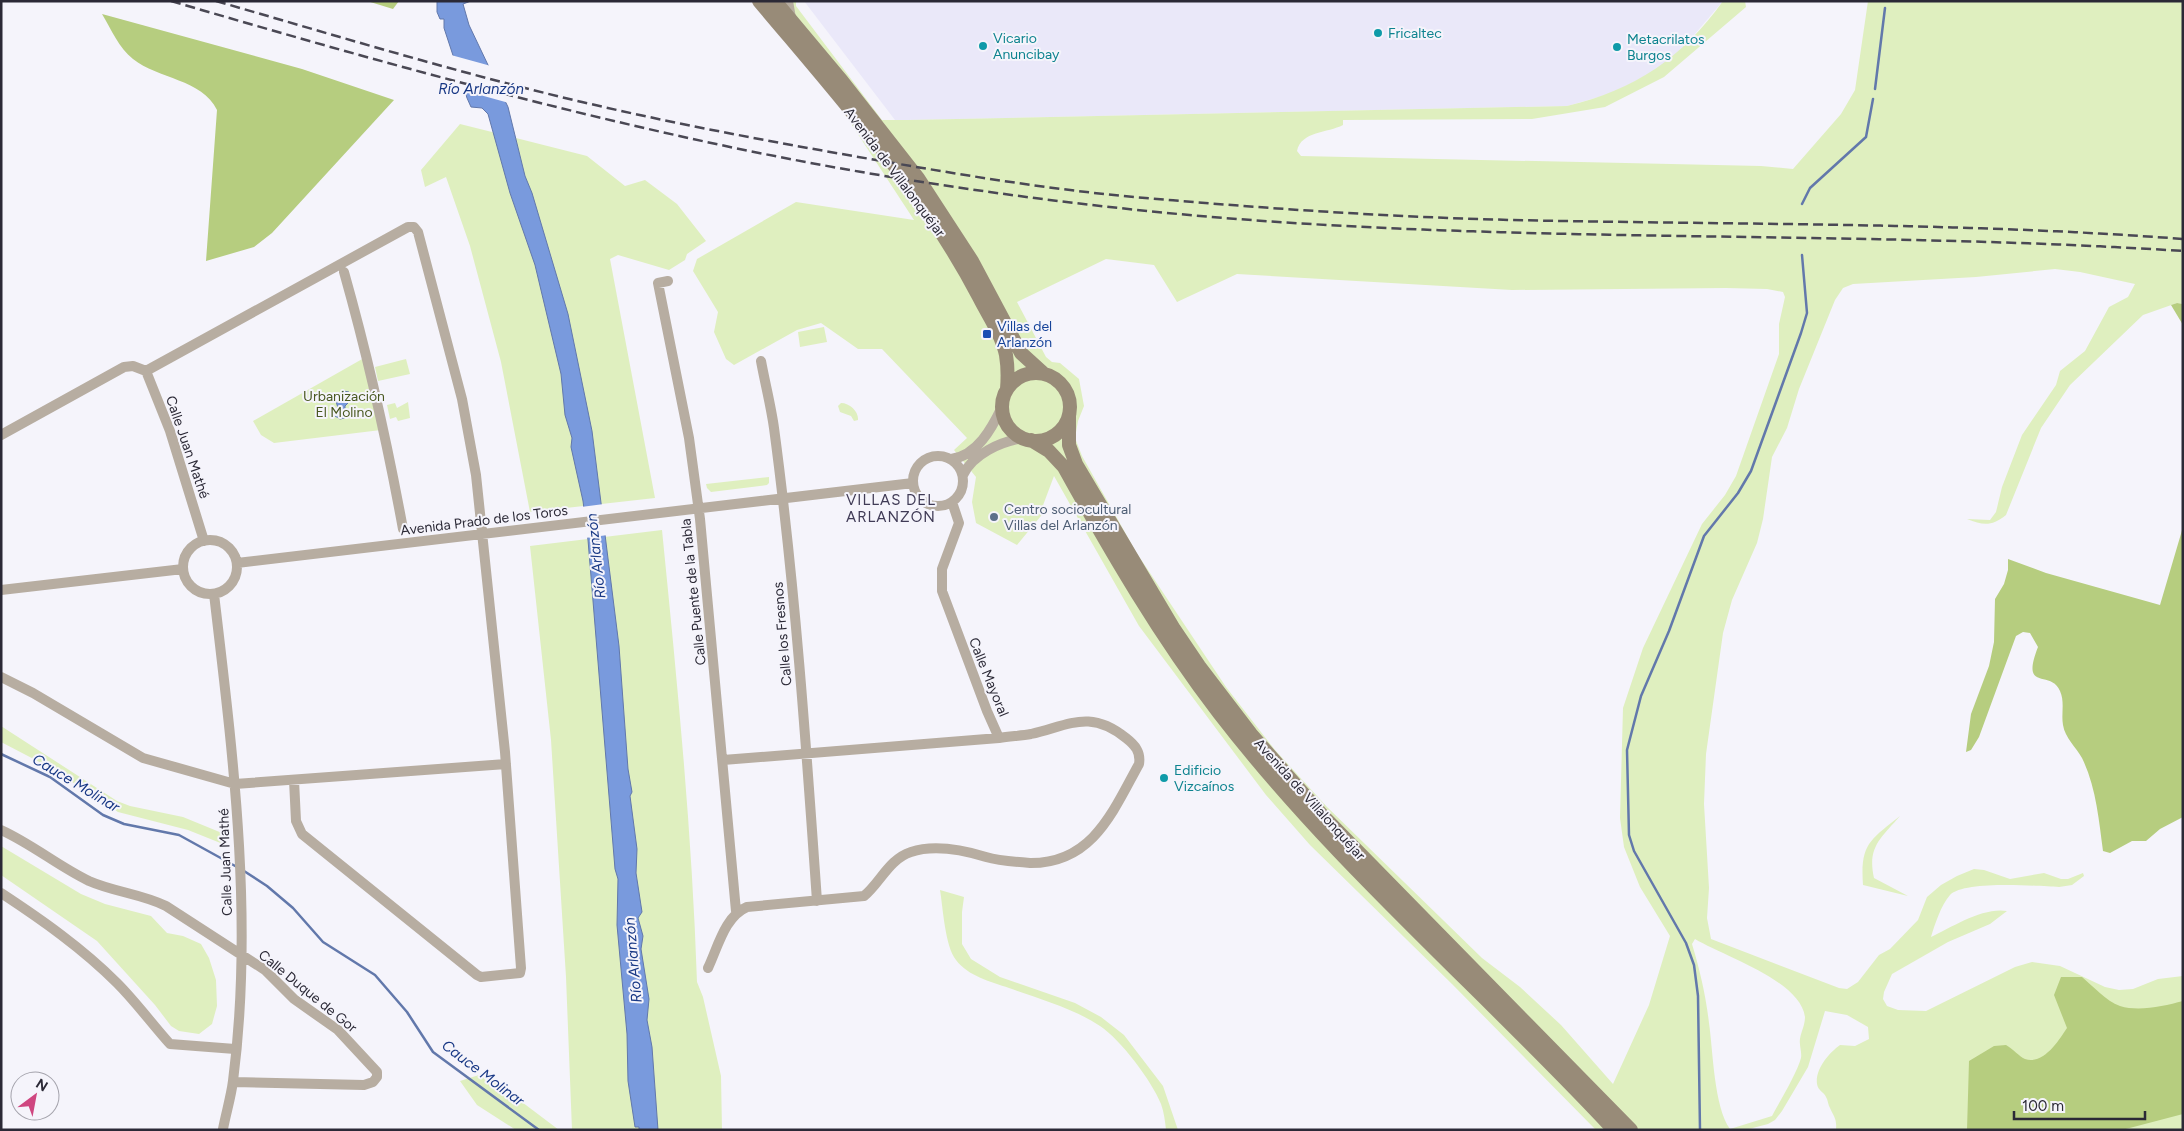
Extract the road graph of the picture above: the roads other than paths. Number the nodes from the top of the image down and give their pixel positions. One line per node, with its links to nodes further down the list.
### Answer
1 (759, 1): 10 (street, Avenida de Villalonquéjar)
2 (775, 1): 4 (street, Avenida de Villalonquéjar)
3 (788, 1): 4 (street)
4 (792, 21): 9 (street, Avenida de Villalonquéjar)
5 (344, 272): 21 (street)
6 (668, 281): 20 (street, Calle Puente de la Tabla)
7 (759, 365): 18 (street, Calle los Fresnos)
8 (143, 369): 13 (street); 22 (street); 23 (street, Calle Juan Mathé)
9 (1042, 374): 10 (street); 12 (street)
10 (1007, 389): 11 (street)
11 (1002, 407): 14 (street); 15 (street)
12 (1069, 414): 14 (street); 46 (street, Avenida de Villalonquéjar)
13 (1, 435)
14 (1027, 439): 16 (street); 45 (street, Avenida de Villalonquéjar)
15 (951, 460): 16 (street); 17 (street)
16 (963, 475): 19 (street)
17 (913, 483): 18 (street, Avenida Prado de los Toros); 19 (street)
18 (782, 498): 20 (street, Avenida Prado de los Toros); 30 (street, Calle los Fresnos)
19 (952, 502): 29 (street, Calle Mayoral)
20 (698, 508): 22 (street, Avenida Prado de los Toros); 31 (street, Calle Puente de la Tabla)
21 (403, 529)
22 (483, 534): 24 (street, Avenida Prado de los Toros); 32 (street)
23 (204, 541): 24 (street); 25 (street)
24 (237, 563): 27 (street)
25 (183, 569): 26 (street); 27 (street)
26 (1, 590)
27 (214, 594): 34 (street, Calle Juan Mathé)
28 (1, 677): 34 (street)
29 (1000, 738): 30 (street); 37 (street, Calle Mayoral)
30 (807, 753): 31 (street); 37 (street, Calle los Fresnos)
31 (723, 760): 38 (street, Calle Puente de la Tabla)
32 (506, 764): 33 (street); 33 (street)
33 (294, 780): 34 (street)
34 (235, 784): 39 (street, Calle Juan Mathé)
35 (1, 830): 39 (street, Calle Duque de Gor)
36 (1, 893): 41 (street)
37 (817, 901): 38 (street, Calle Mayoral)
38 (736, 911): 40 (street)
39 (241, 954): 41 (street, Calle Juan Mathé); 42 (street, Calle Duque de Gor)
40 (708, 968)
41 (235, 1049): 42 (street, Calle Juan Mathé)
42 (234, 1082): 43 (street, Calle Juan Mathé)
43 (222, 1130): 44 (street)
44 (228, 1130)
45 (1614, 1130)
46 (1631, 1130)

